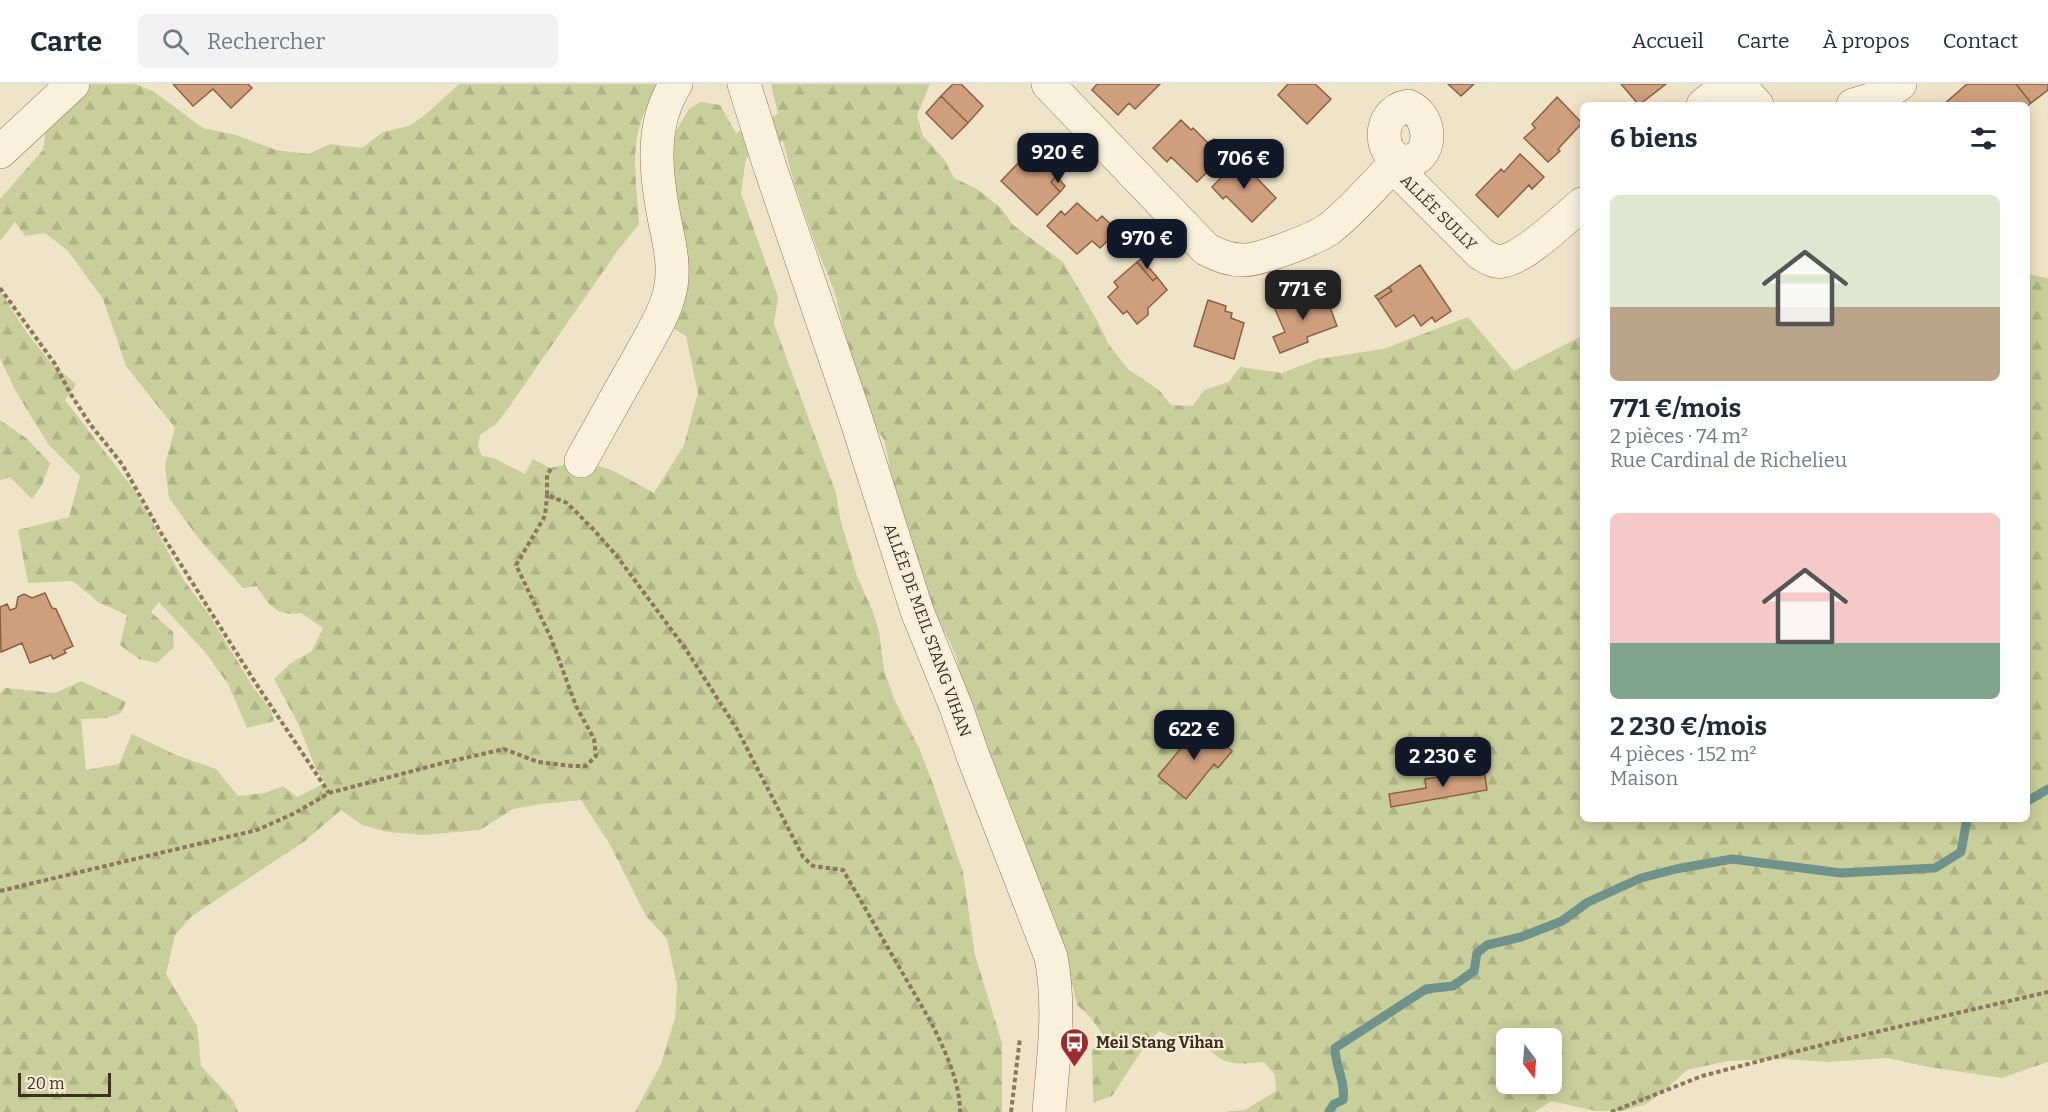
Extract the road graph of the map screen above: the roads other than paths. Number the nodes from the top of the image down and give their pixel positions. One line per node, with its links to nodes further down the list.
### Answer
1 (73, 84): 12 (street)
2 (676, 84): 15 (street)
3 (744, 84): 16 (street, ALLÉE DE MEIL STANG VIHAN)
4 (1048, 84): 13 (street)
5 (1729, 84): 9 (street)
6 (1738, 84): 10 (street)
7 (1900, 84): 11 (street)
8 (1392, 96): 13 (street, ALLÉE SULLY)
9 (1707, 102)
10 (1754, 102)
11 (1863, 102)
12 (0, 152)
13 (1396, 163): 14 (street, ALLÉE SULLY)
14 (1580, 206)
15 (581, 461)
16 (1049, 1112)

